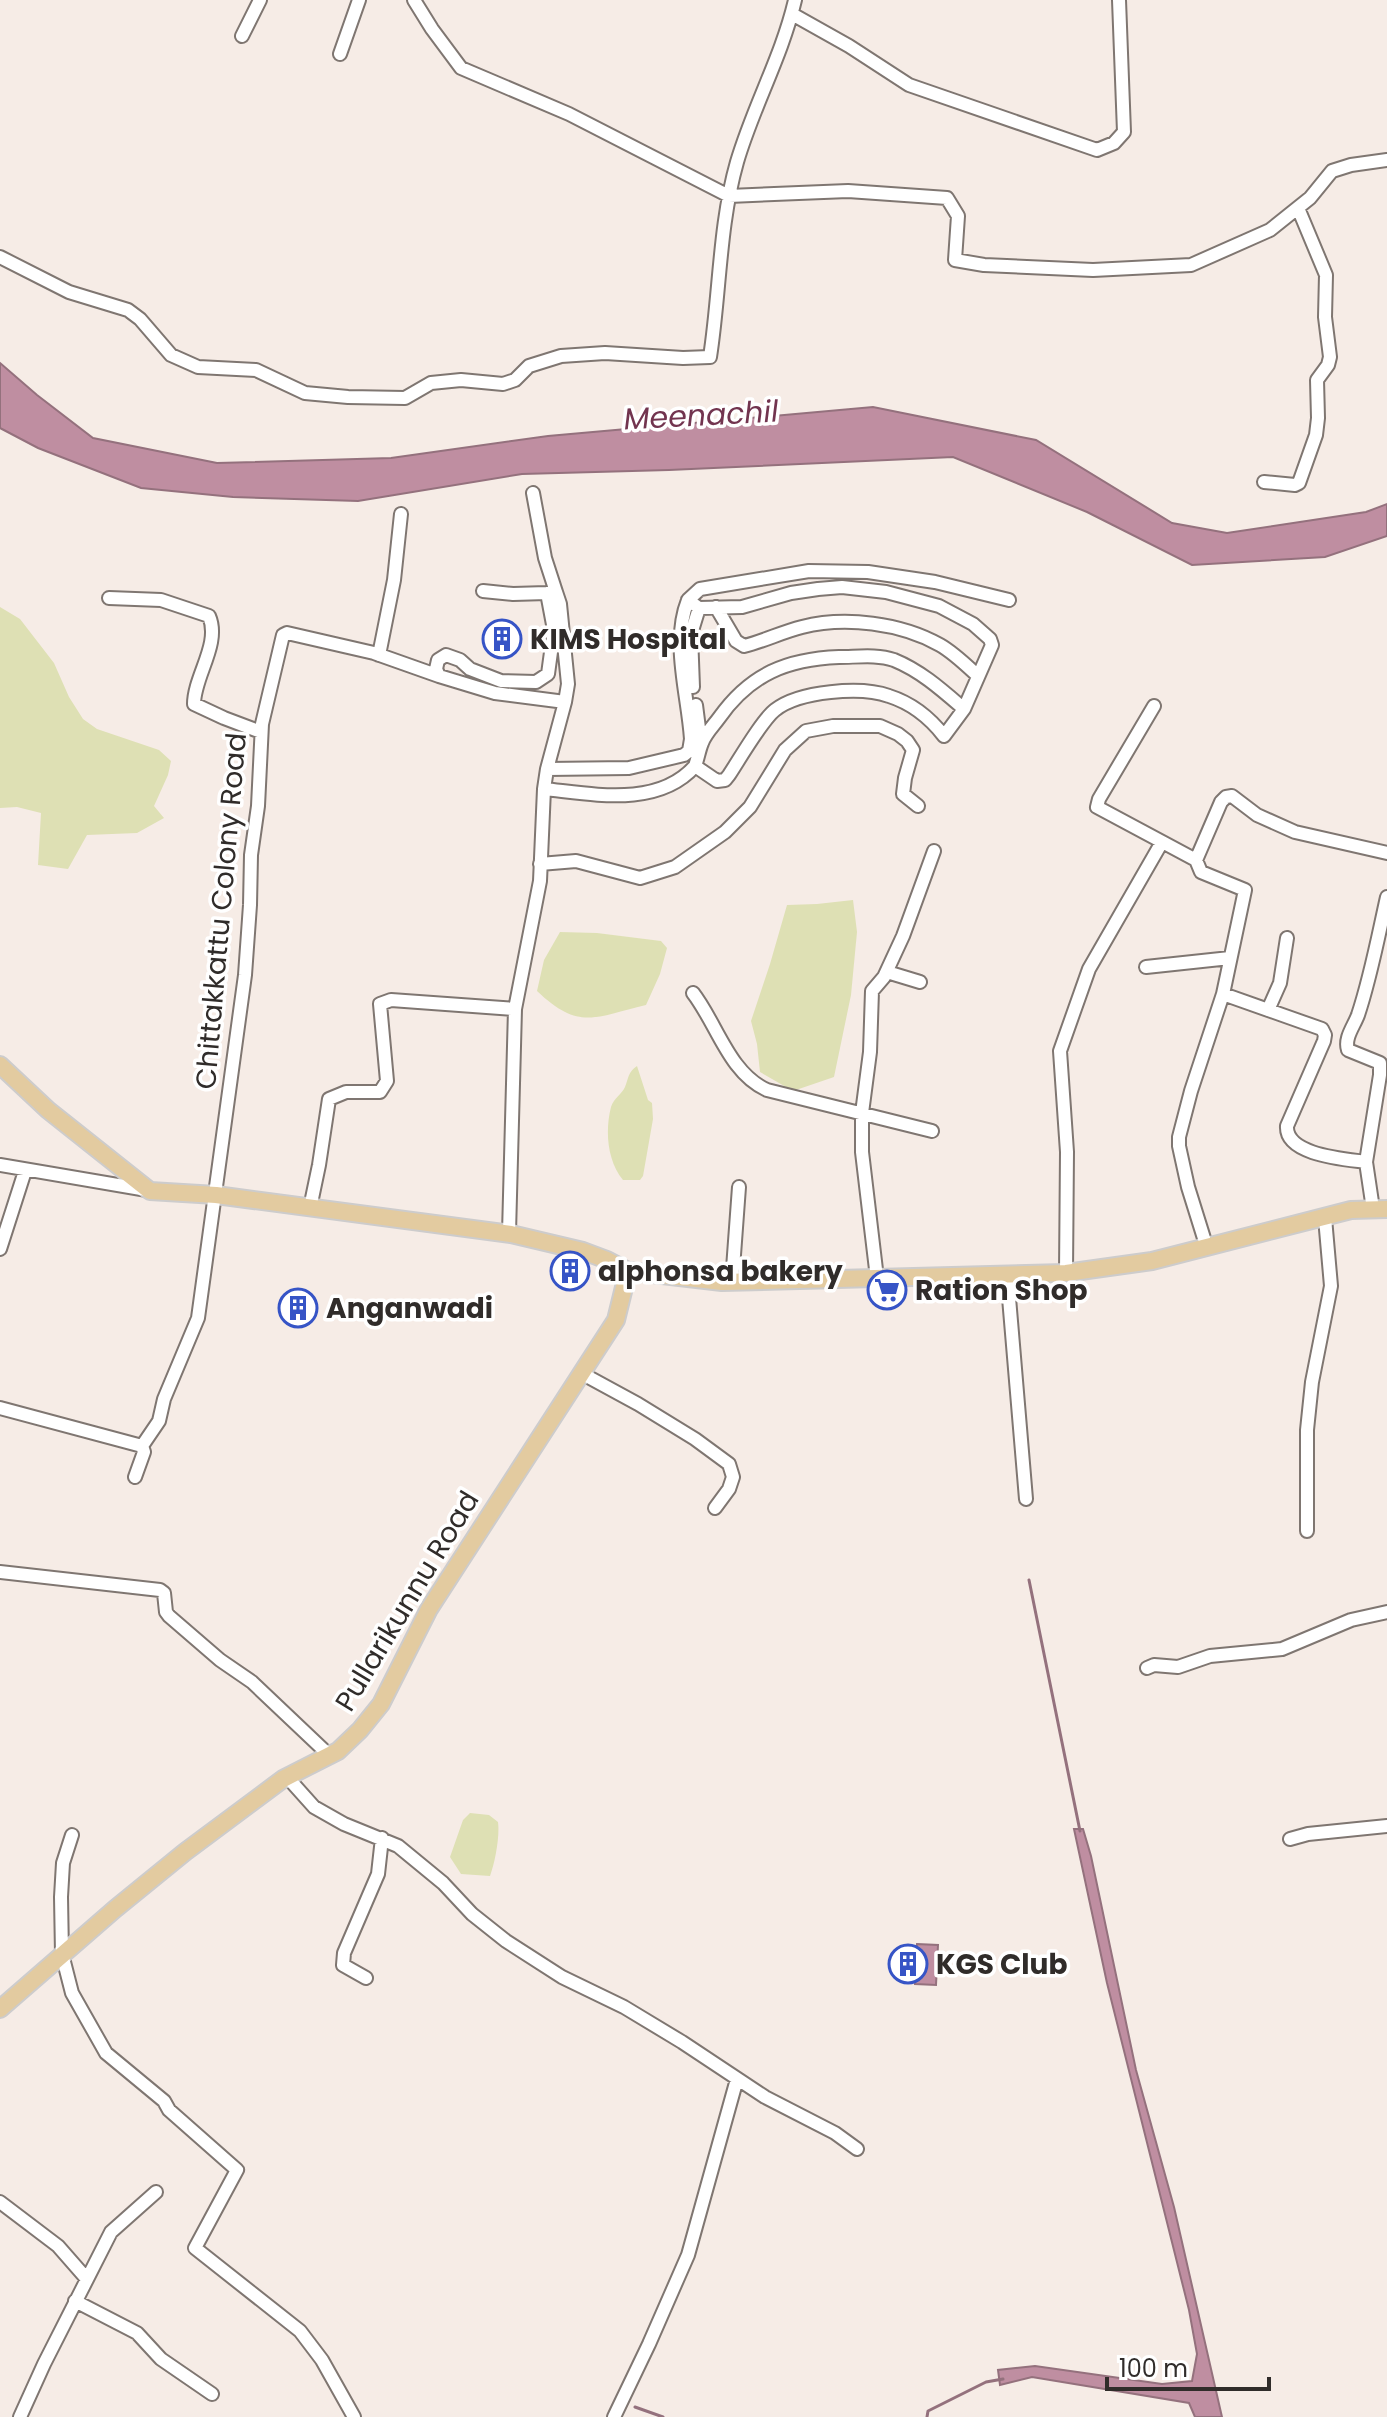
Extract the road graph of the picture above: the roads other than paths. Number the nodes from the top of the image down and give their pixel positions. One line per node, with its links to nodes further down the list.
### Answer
1 (260, 0): 7 (street)
2 (359, 0): 8 (street)
3 (414, 0): 10 (street)
4 (795, 0): 6 (street)
5 (1119, 0): 6 (street)
6 (792, 14): 10 (street)
7 (242, 36)
8 (340, 54)
9 (1387, 160): 11 (street)
10 (729, 196): 11 (street); 12 (street)
11 (1298, 208): 13 (street)
12 (0, 257)
13 (1264, 482)
14 (533, 493): 17 (street)
15 (401, 514): 22 (street)
16 (483, 591): 17 (street)
17 (551, 592): 23 (street); 25 (street)
18 (109, 598): 28 (street)
19 (1009, 600): 20 (street)
20 (693, 604): 21 (street); 29 (street); 31 (street)
21 (716, 607): 24 (street); 24 (street)
22 (379, 655): 23 (street); 28 (street, Chittakkattu Colony Road)
23 (439, 676): 25 (street)
24 (978, 676): 27 (street)
25 (565, 702): 31 (street)
26 (1154, 706): 34 (street)
27 (964, 709): 29 (street); 30 (street)
28 (261, 732): 60 (street, Chittakkattu Colony Road)
29 (701, 744): 30 (street)
30 (695, 766): 32 (street)
31 (547, 769): 32 (street)
32 (544, 789): 38 (street)
33 (918, 806): 38 (street)
34 (1162, 842): 37 (street); 68 (street)
35 (934, 851): 44 (street)
36 (1387, 853): 37 (street)
37 (1196, 860): 42 (street)
38 (540, 864): 48 (street)
39 (1387, 897): 40 (street)
40 (1383, 930): 51 (street)
41 (1287, 938): 49 (street)
42 (1230, 958): 43 (street); 47 (street)
43 (1146, 967)
44 (887, 972): 45 (street); 53 (street)
45 (920, 982)
46 (693, 993): 53 (street)
47 (1223, 994): 49 (street); 65 (street)
48 (515, 1009): 61 (street); 64 (street)
49 (1268, 1010): 50 (street)
50 (1324, 1031): 51 (street); 55 (street)
51 (1346, 1043): 55 (street)
52 (0, 1065): 59 (main road)
53 (862, 1113): 54 (street); 70 (street)
54 (932, 1131)
55 (1366, 1162): 62 (street)
56 (0, 1165): 57 (street)
57 (25, 1171): 59 (street); 66 (street)
58 (739, 1187): 71 (street)
59 (150, 1191): 60 (main road)
60 (216, 1195): 61 (main road); 74 (street, Chittakkattu Colony Road)
61 (310, 1208): 64 (main road)
62 (1380, 1209): 63 (main road)
63 (1325, 1218): 65 (main road); 78 (street)
64 (509, 1233): 67 (main road)
65 (1207, 1248): 68 (main road)
66 (0, 1249)
67 (628, 1271): 71 (main road); 72 (main road, Pullarikunnu Road)
68 (1066, 1273): 69 (main road)
69 (1007, 1274): 70 (main road); 76 (street)
70 (877, 1278): 71 (main road)
71 (732, 1282)
72 (581, 1373): 77 (street); 82 (main road, Pullarikunnu Road)
73 (0, 1408): 74 (street)
74 (142, 1446): 75 (street, Chittakkattu Colony Road)
75 (135, 1477)
76 (1026, 1499)
77 (715, 1508)
78 (1307, 1531)
79 (0, 1572): 82 (street)
80 (1387, 1612): 81 (street)
81 (1147, 1668)
82 (329, 1755): 83 (main road, Pullarikunnu Road)
83 (288, 1778): 86 (street); 88 (main road, Pullarikunnu Road)
84 (1387, 1826): 87 (street)
85 (72, 1835): 88 (street)
86 (382, 1838): 89 (street); 91 (street)
87 (1290, 1839)
88 (62, 1954): 90 (main road, Pullarikunnu Road); 99 (street)
89 (366, 1978)
90 (0, 2009)
91 (737, 2079): 92 (street); 100 (street)
92 (857, 2149)
93 (156, 2192): 95 (street)
94 (0, 2202): 95 (street)
95 (86, 2278): 96 (street)
96 (75, 2301): 97 (street); 98 (street)
97 (212, 2394)
98 (20, 2417)
99 (354, 2417)
100 (614, 2417)

